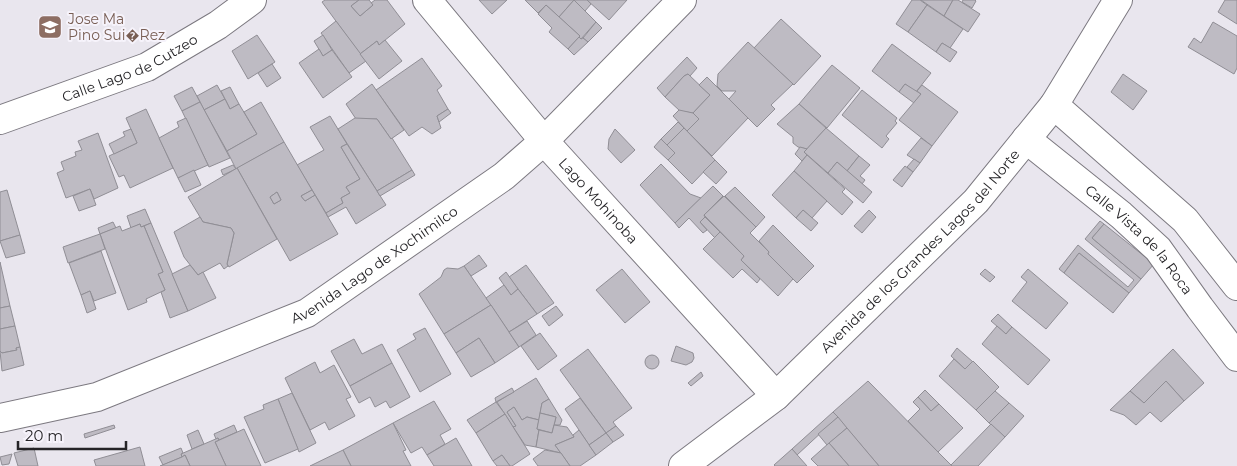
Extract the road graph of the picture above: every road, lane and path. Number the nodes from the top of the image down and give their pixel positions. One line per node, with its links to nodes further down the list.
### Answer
1 (252, 0): 6 (street, Calle Lago de Cutzeo)
2 (427, 0): 8 (street, Lago Mohinoba)
3 (682, 0): 8 (street, Avenida Lago de Xochimilco)
4 (1118, 0): 5 (street, Avenida de los Grandes Lagos del Norte)
5 (1054, 105): 7 (street, Avenida de los Grandes Lagos del Norte); 9 (street)
6 (0, 120)
7 (1026, 138): 10 (street, Calle Vista de la Roca); 11 (street, Avenida de los Grandes Lagos del Norte)
8 (544, 141): 11 (street, Lago Mohinoba); 12 (street, Avenida Lago de Xochimilco)
9 (1237, 286)
10 (1237, 357)
11 (776, 396): 13 (street, Avenida de los Grandes Lagos del Norte)
12 (0, 418)
13 (683, 466)

